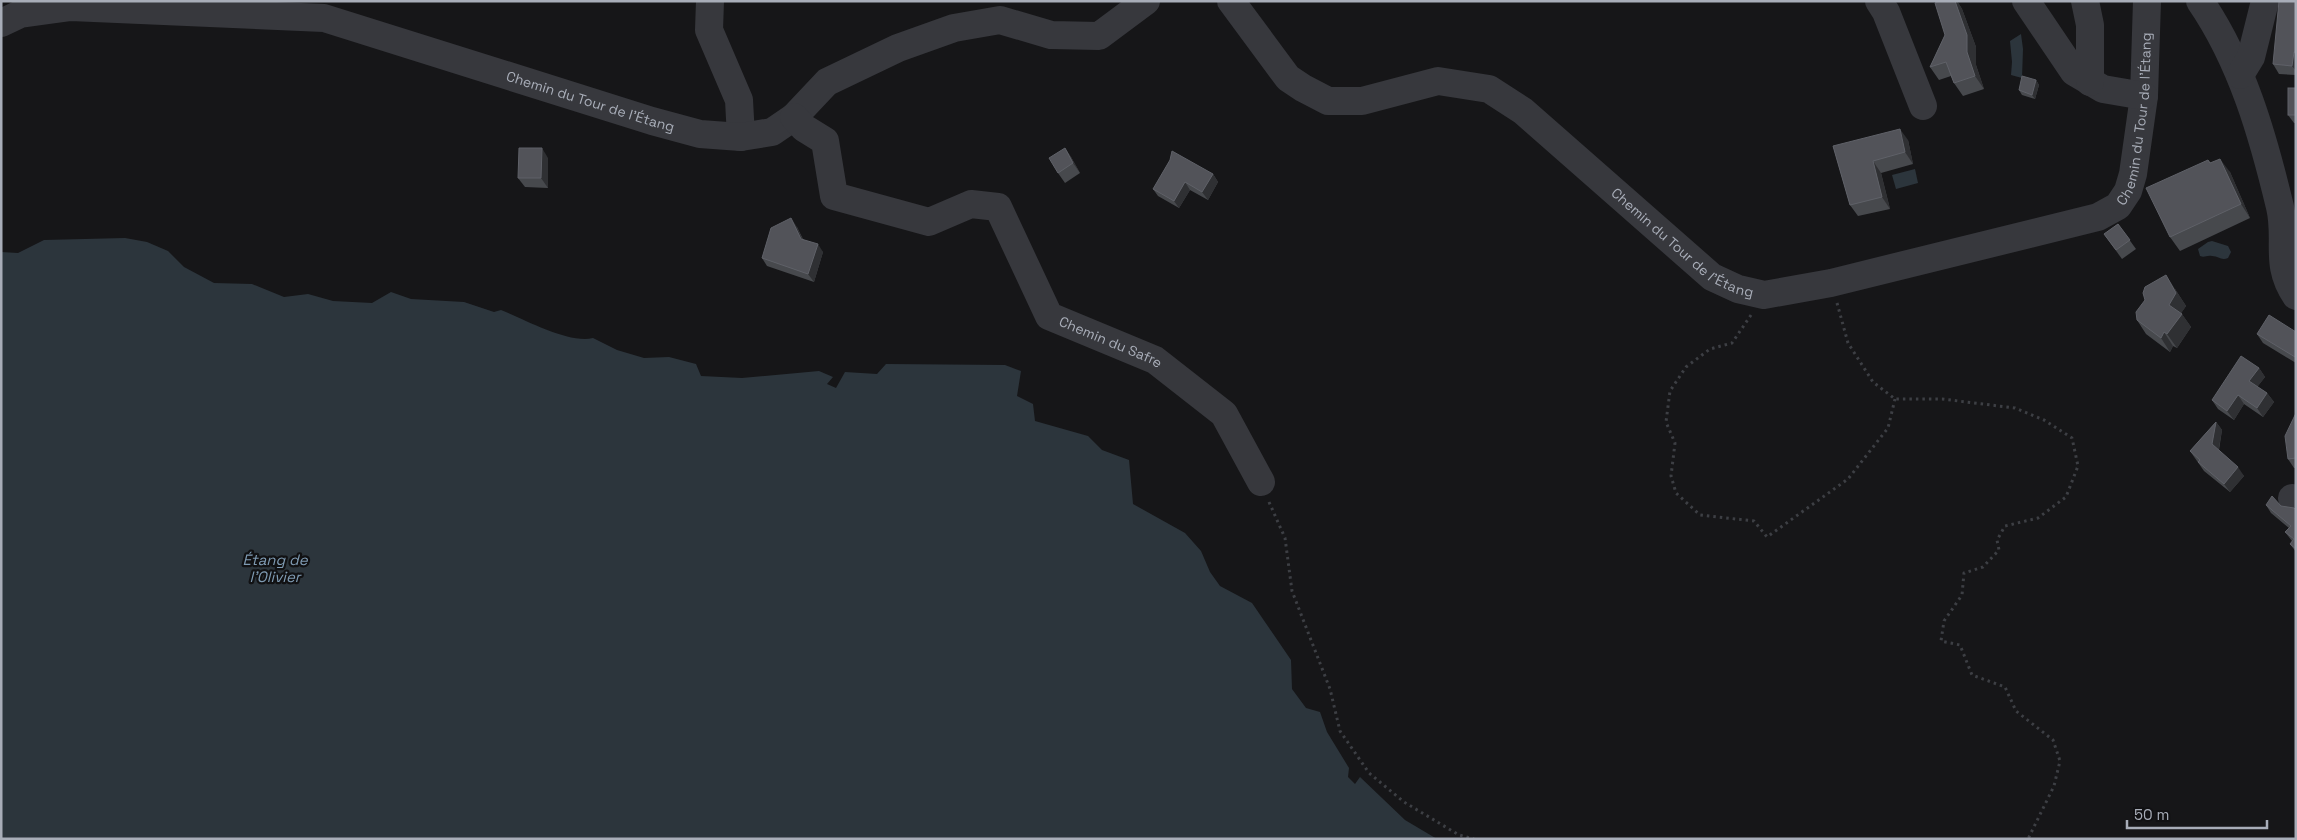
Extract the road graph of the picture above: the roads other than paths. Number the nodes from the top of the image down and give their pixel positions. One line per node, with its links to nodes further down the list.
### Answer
1 (710, 1): 16 (street)
2 (1146, 1): 15 (street, Chemin du Tour de l'Étang)
3 (1231, 1): 13 (street, Chemin du Tour de l'Étang)
4 (1879, 1): 14 (street)
5 (2026, 1): 12 (street)
6 (2084, 1): 12 (street)
7 (2147, 1): 13 (street, Chemin du Tour de l'Étang)
8 (2200, 1): 11 (street)
9 (2265, 1): 11 (street)
10 (1, 23): 16 (street, Chemin du Tour de l'Étang)
11 (2240, 75): 17 (street)
12 (2090, 82): 13 (street)
13 (2144, 96)
14 (1923, 106)
15 (794, 117): 16 (street, Chemin du Tour de l'Étang); 18 (street, Chemin du Safre)
16 (741, 137)
17 (2296, 296)
18 (1261, 482)

